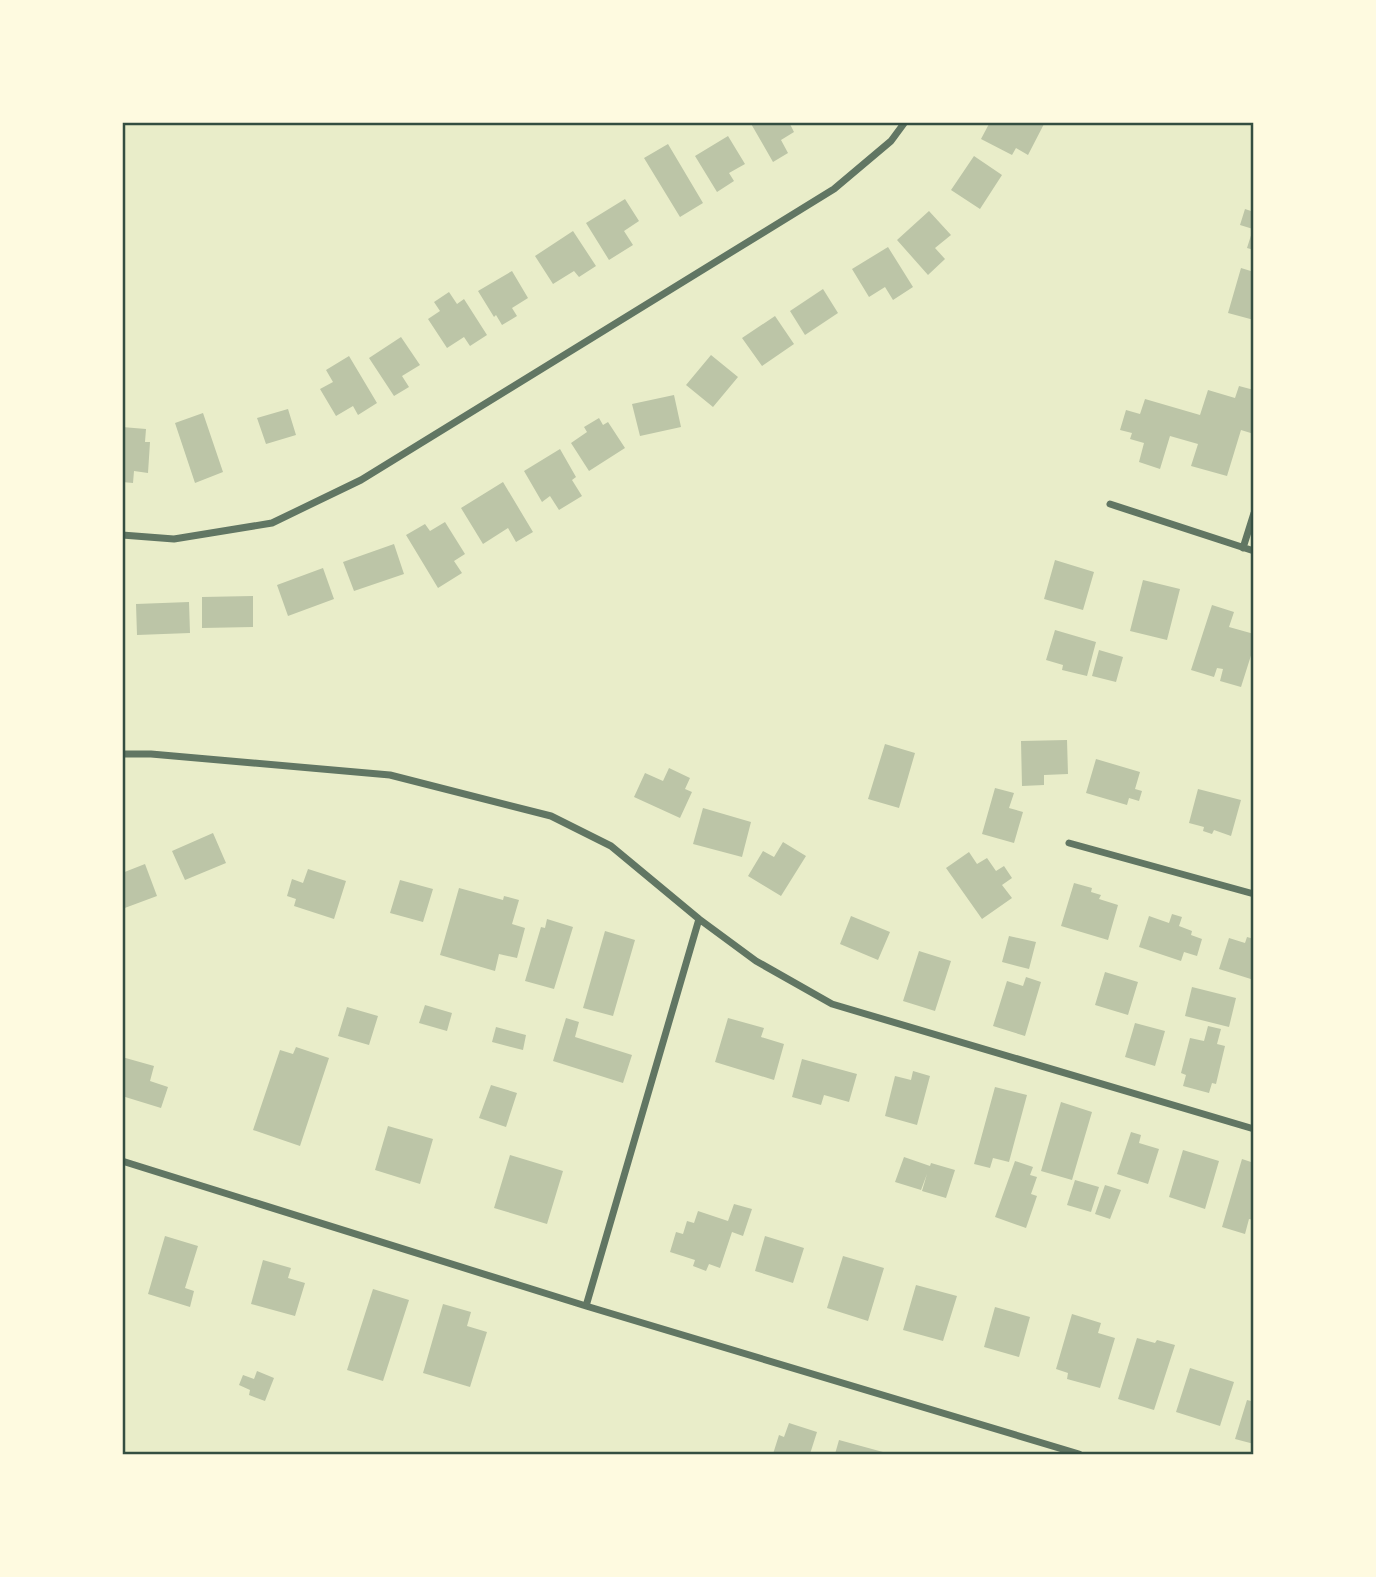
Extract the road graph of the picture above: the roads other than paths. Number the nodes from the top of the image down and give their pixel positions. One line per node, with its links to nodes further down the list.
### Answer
1 (905, 122): 4 (street)
2 (1110, 505): 5 (street)
3 (1254, 513): 5 (street)
4 (122, 535)
5 (1243, 548): 6 (street)
6 (1254, 551)
7 (122, 754): 10 (street)
8 (1069, 844): 9 (street)
9 (1254, 894)
10 (699, 919): 11 (street); 13 (street)
11 (1254, 1129)
12 (122, 1161): 13 (street)
13 (586, 1306): 14 (street)
14 (1080, 1454)

